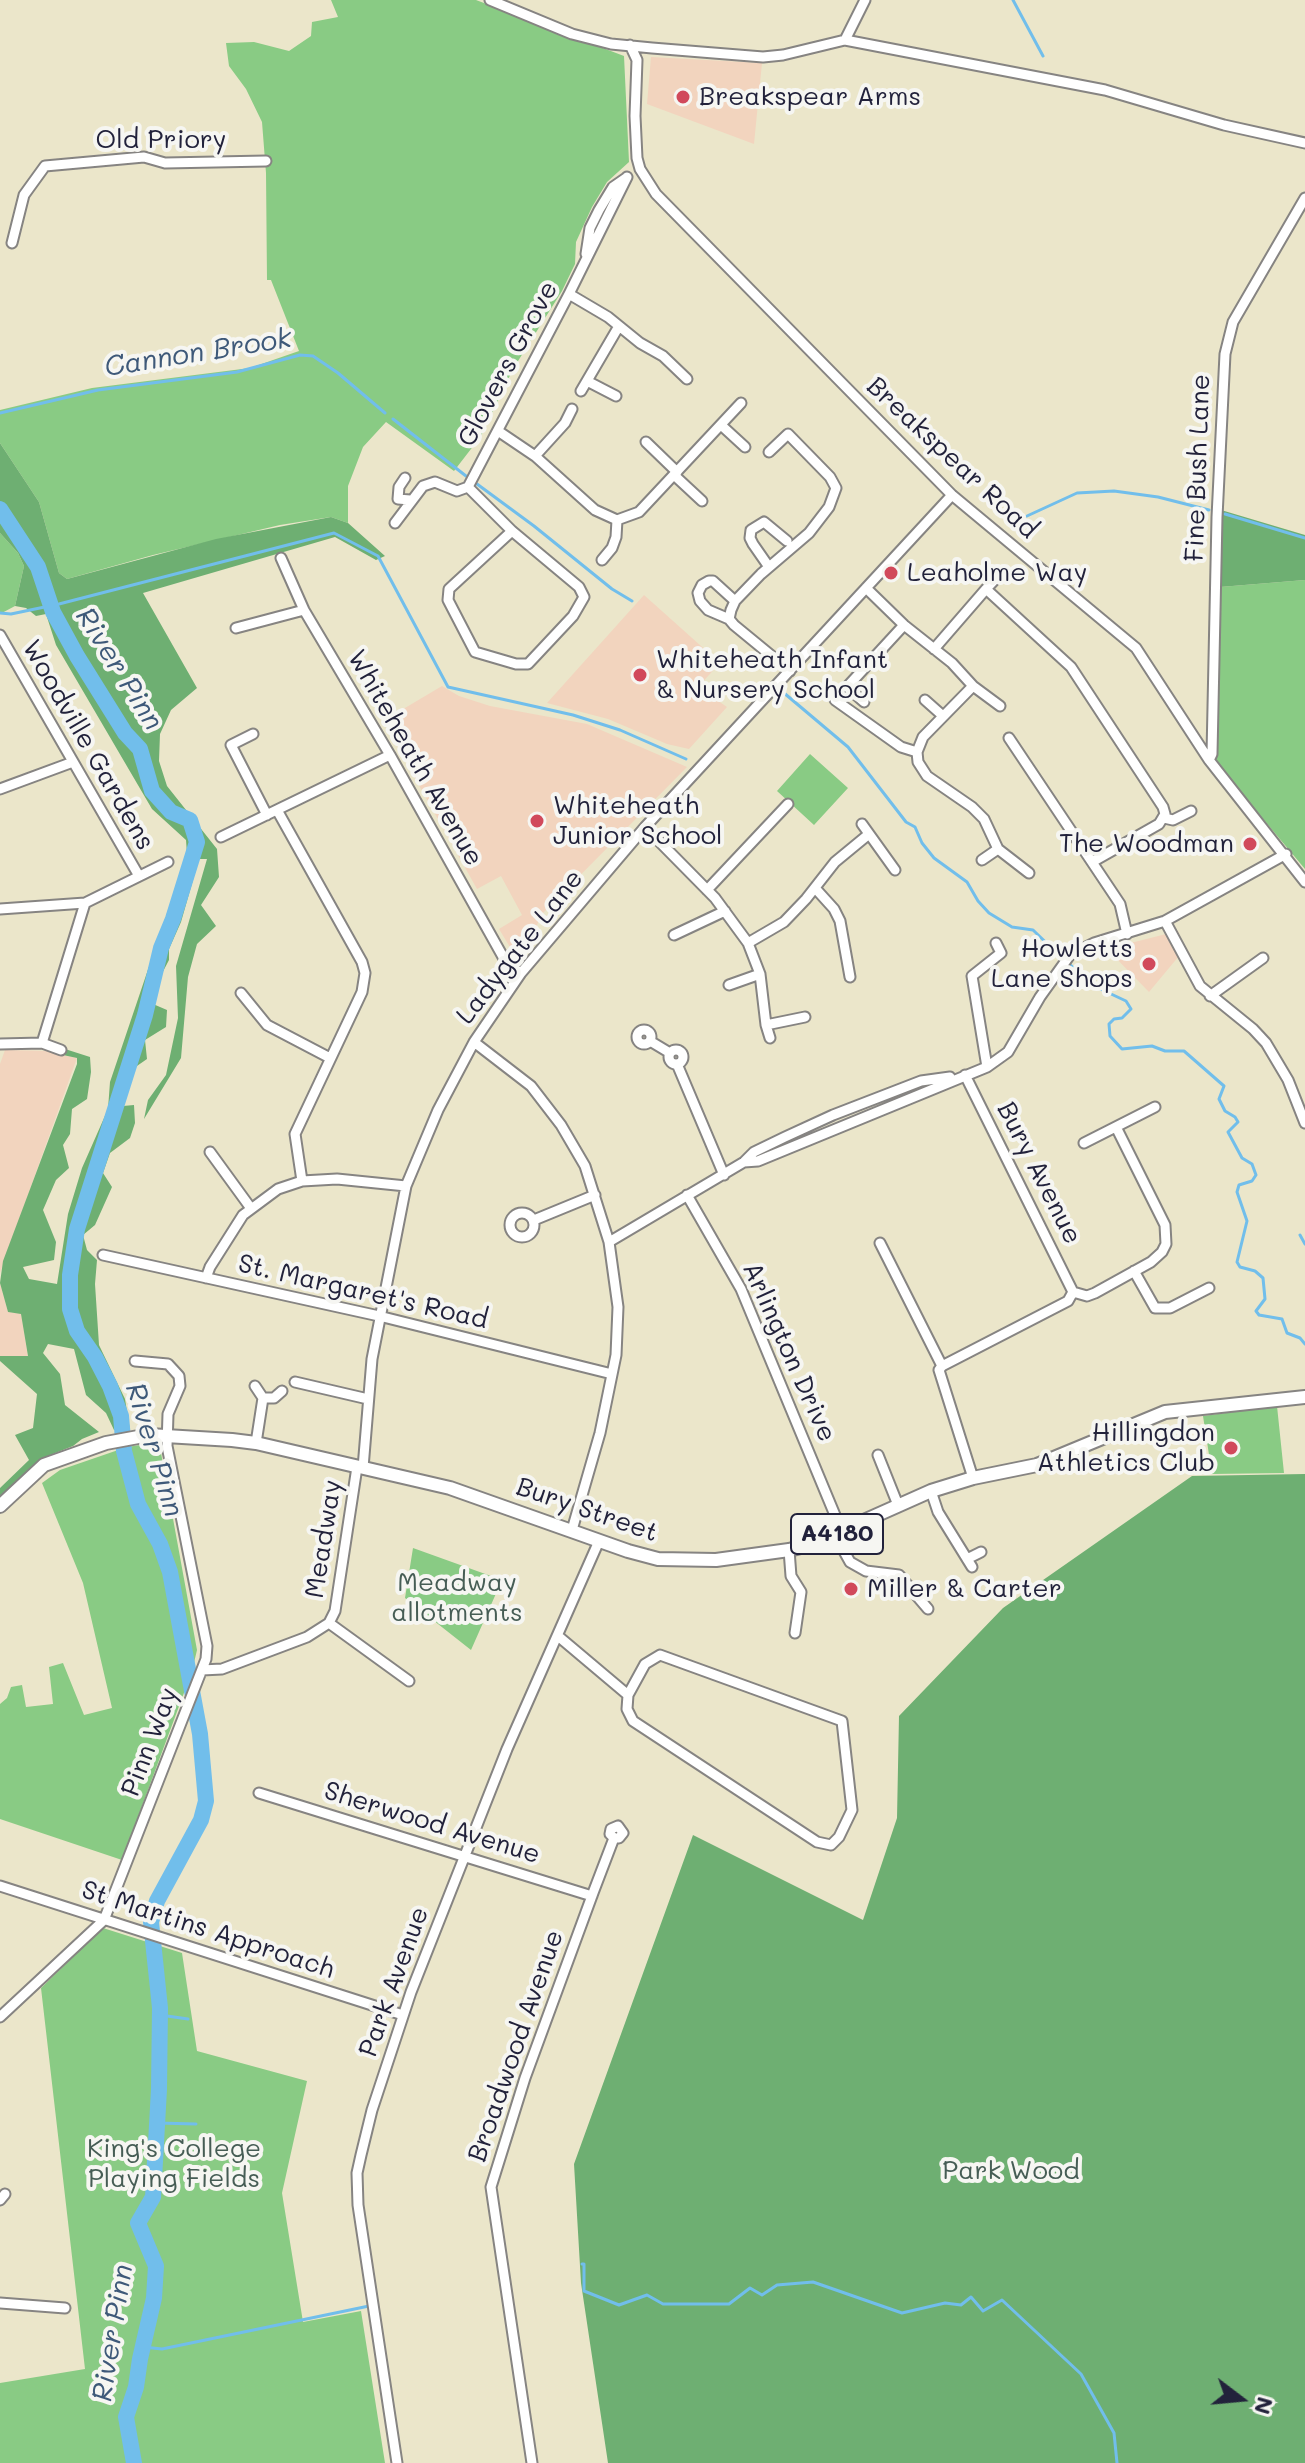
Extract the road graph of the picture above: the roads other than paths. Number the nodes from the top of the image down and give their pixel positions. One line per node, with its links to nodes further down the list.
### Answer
1 (490, 0): 4 (street)
2 (865, 0): 3 (street)
3 (845, 40): 4 (street); 5 (street)
4 (630, 45): 7 (street, Breakspear Road)
5 (1305, 143)
6 (266, 161): 9 (street, Old Priory)
7 (640, 169): 10 (street, Glovers Grove); 27 (street, Breakspear Road)
8 (1305, 198): 60 (street, Fine Bush Lane)
9 (12, 243)
10 (569, 294): 11 (street); 19 (street, Glovers Grove)
11 (619, 326): 12 (street); 13 (street)
12 (687, 379)
13 (587, 381): 14 (street); 15 (street)
14 (581, 391)
15 (616, 396)
16 (741, 403): 18 (street)
17 (572, 409): 23 (street)
18 (721, 425): 21 (street); 24 (street)
19 (498, 431): 23 (street); 26 (street, Glovers Grove)
20 (646, 442): 24 (street)
21 (745, 447)
22 (769, 452): 36 (street)
23 (535, 456): 30 (street)
24 (675, 473): 29 (street); 30 (street)
25 (405, 478): 28 (street)
26 (468, 487): 28 (street); 32 (street)
27 (952, 495): 38 (street, Ladygate Lane); 60 (street, Breakspear Road)
28 (410, 500): 31 (street)
29 (702, 501)
30 (617, 520): 35 (street)
31 (395, 523)
32 (512, 531): 32 (street)
33 (787, 541): 36 (street)
34 (281, 558): 41 (street, Whiteheath Avenue)
35 (602, 560)
36 (769, 567): 40 (street)
37 (1001, 573): 39 (street)
38 (866, 588): 43 (street); 49 (street, Ladygate Lane)
39 (986, 589): 46 (street); 67 (street)
40 (735, 601): 42 (street); 42 (street)
41 (304, 610): 44 (street); 59 (street, Whiteheath Avenue)
42 (729, 619): 49 (street)
43 (904, 625): 46 (street); 53 (street)
44 (236, 628)
45 (0, 635): 47 (street, Woodville Gardens)
46 (934, 649): 50 (street)
47 (10, 654): 48 (street); 61 (street, Woodville Gardens)
48 (0, 660)
49 (790, 671): 69 (street, Ladygate Lane)
50 (973, 686): 54 (street); 55 (street)
51 (835, 700): 58 (street)
52 (925, 700): 55 (street)
53 (864, 702)
54 (1000, 706)
55 (943, 716): 58 (street)
56 (253, 734): 66 (street)
57 (1009, 738): 76 (street)
58 (917, 752): 72 (street)
59 (390, 755): 64 (street); 92 (street, Whiteheath Avenue)
60 (1209, 760): 73 (street, Breakspear Road)
61 (73, 762): 62 (street); 79 (street, Woodville Gardens)
62 (0, 789)
63 (788, 804): 82 (street)
64 (277, 810): 66 (street); 106 (street)
65 (1191, 811): 67 (street)
66 (267, 815): 71 (street)
67 (1164, 818): 76 (street)
68 (862, 824): 70 (street)
69 (645, 827): 82 (street); 92 (street, Ladygate Lane)
70 (869, 834): 77 (street); 81 (street)
71 (221, 837)
72 (998, 849): 74 (street); 78 (street)
73 (1286, 854): 80 (street, Breakspear Road); 86 (street)
74 (982, 860)
75 (168, 862): 79 (street)
76 (1092, 862): 87 (street)
77 (895, 870)
78 (1029, 873)
79 (139, 876): 83 (street)
80 (1305, 882)
81 (815, 888): 89 (street); 94 (street)
82 (707, 890): 85 (street)
83 (85, 903): 84 (street); 103 (street)
84 (0, 909)
85 (725, 911): 88 (street); 89 (street)
86 (1165, 921): 87 (street); 97 (street)
87 (1127, 934): 107 (street)
88 (674, 935)
89 (748, 943): 93 (street)
90 (996, 943): 107 (street)
91 (1263, 958): 97 (street)
92 (521, 973): 102 (street, Ladygate Lane)
93 (760, 974): 95 (street); 99 (street)
94 (850, 977)
95 (729, 985)
96 (241, 993): 106 (street)
97 (1210, 996): 111 (street)
98 (805, 1017): 99 (street)
99 (766, 1025): 100 (street)
100 (770, 1038)
101 (650, 1041): 117 (street)
102 (474, 1042): 119 (street, Ladygate Lane); 120 (street)
103 (42, 1043): 104 (street); 105 (street)
104 (0, 1044)
105 (61, 1050)
106 (330, 1058): 118 (street)
107 (987, 1067): 108 (street)
108 (965, 1075): 110 (street); 113 (street); 130 (street, Bury Avenue)
109 (1155, 1107): 112 (street)
110 (821, 1120): 113 (street); 116 (street)
111 (1305, 1123)
112 (1116, 1127): 114 (street); 127 (street)
113 (826, 1131): 116 (street)
114 (1084, 1143)
115 (210, 1152): 122 (street)
116 (744, 1162): 117 (street)
117 (724, 1175): 121 (street)
118 (302, 1181): 119 (street); 122 (street)
119 (406, 1186): 131 (street, Ladygate Lane)
120 (595, 1195): 123 (street); 124 (street)
121 (687, 1195): 124 (street); 150 (street, Arlington Drive)
122 (250, 1207): 128 (street)
123 (534, 1220)
124 (609, 1242): 134 (street)
125 (880, 1243): 133 (street)
126 (103, 1255): 128 (street, St. Margaret's Road)
127 (1134, 1271): 129 (street); 130 (street)
128 (206, 1278): 131 (street, St. Margaret's Road)
129 (1209, 1288)
130 (1073, 1292): 133 (street)
131 (379, 1316): 134 (street, St. Margaret's Road); 140 (street, Ladygate Lane)
132 (135, 1361): 141 (street, Pinn Way)
133 (942, 1366): 145 (street)
134 (612, 1374): 149 (street)
135 (295, 1382): 140 (street)
136 (255, 1386): 139 (street)
137 (282, 1391): 139 (street)
138 (1305, 1397): 145 (main road, Bury Street / A4180)
139 (263, 1398): 142 (street)
140 (368, 1399): 144 (street, Ladygate Lane)
141 (167, 1435): 142 (main road, Bury Street / A4180); 148 (main road, Bury Street / A4180); 158 (street, Pinn Way)
142 (256, 1443): 144 (main road, Bury Street / A4180)
143 (878, 1455): 147 (street)
144 (360, 1467): 149 (main road, Bury Street / A4180); 155 (street, Meadway)
145 (973, 1478): 146 (main road, Bury Street / A4180)
146 (931, 1491): 147 (main road, Bury Street / A4180); 153 (street)
147 (898, 1505): 150 (main road, Bury Street / A4180)
148 (0, 1506)
149 (572, 1530): 151 (main road, Bury Street / A4180)
150 (838, 1534): 152 (main road, Bury Street / A4180); 154 (street, Arlington Drive)
151 (599, 1541): 152 (main road, Bury Street / A4180); 157 (street, Park Avenue)
152 (789, 1550): 156 (street)
153 (981, 1552)
154 (930, 1609)
155 (329, 1623): 158 (street, Meadway); 159 (street)
156 (795, 1633)
157 (558, 1636): 160 (street); 163 (street, Park Avenue)
158 (200, 1674): 166 (street, Pinn Way)
159 (409, 1681)
160 (628, 1695): 160 (street)
161 (259, 1793): 163 (street, Sherwood Avenue)
162 (614, 1838): 165 (street, Broadwood Avenue)
163 (464, 1856): 165 (street, Sherwood Avenue); 167 (street, Park Avenue)
164 (0, 1886): 166 (street, St Martins Approach)
165 (592, 1896): 172 (street, Broadwood Avenue)
166 (104, 1920): 167 (street, St Martins Approach); 168 (street, Pinn Way)
167 (403, 2015): 171 (street, Park Avenue)
168 (0, 2017)
169 (0, 2303): 170 (street)
170 (65, 2308)
171 (397, 2463)
172 (532, 2463)

